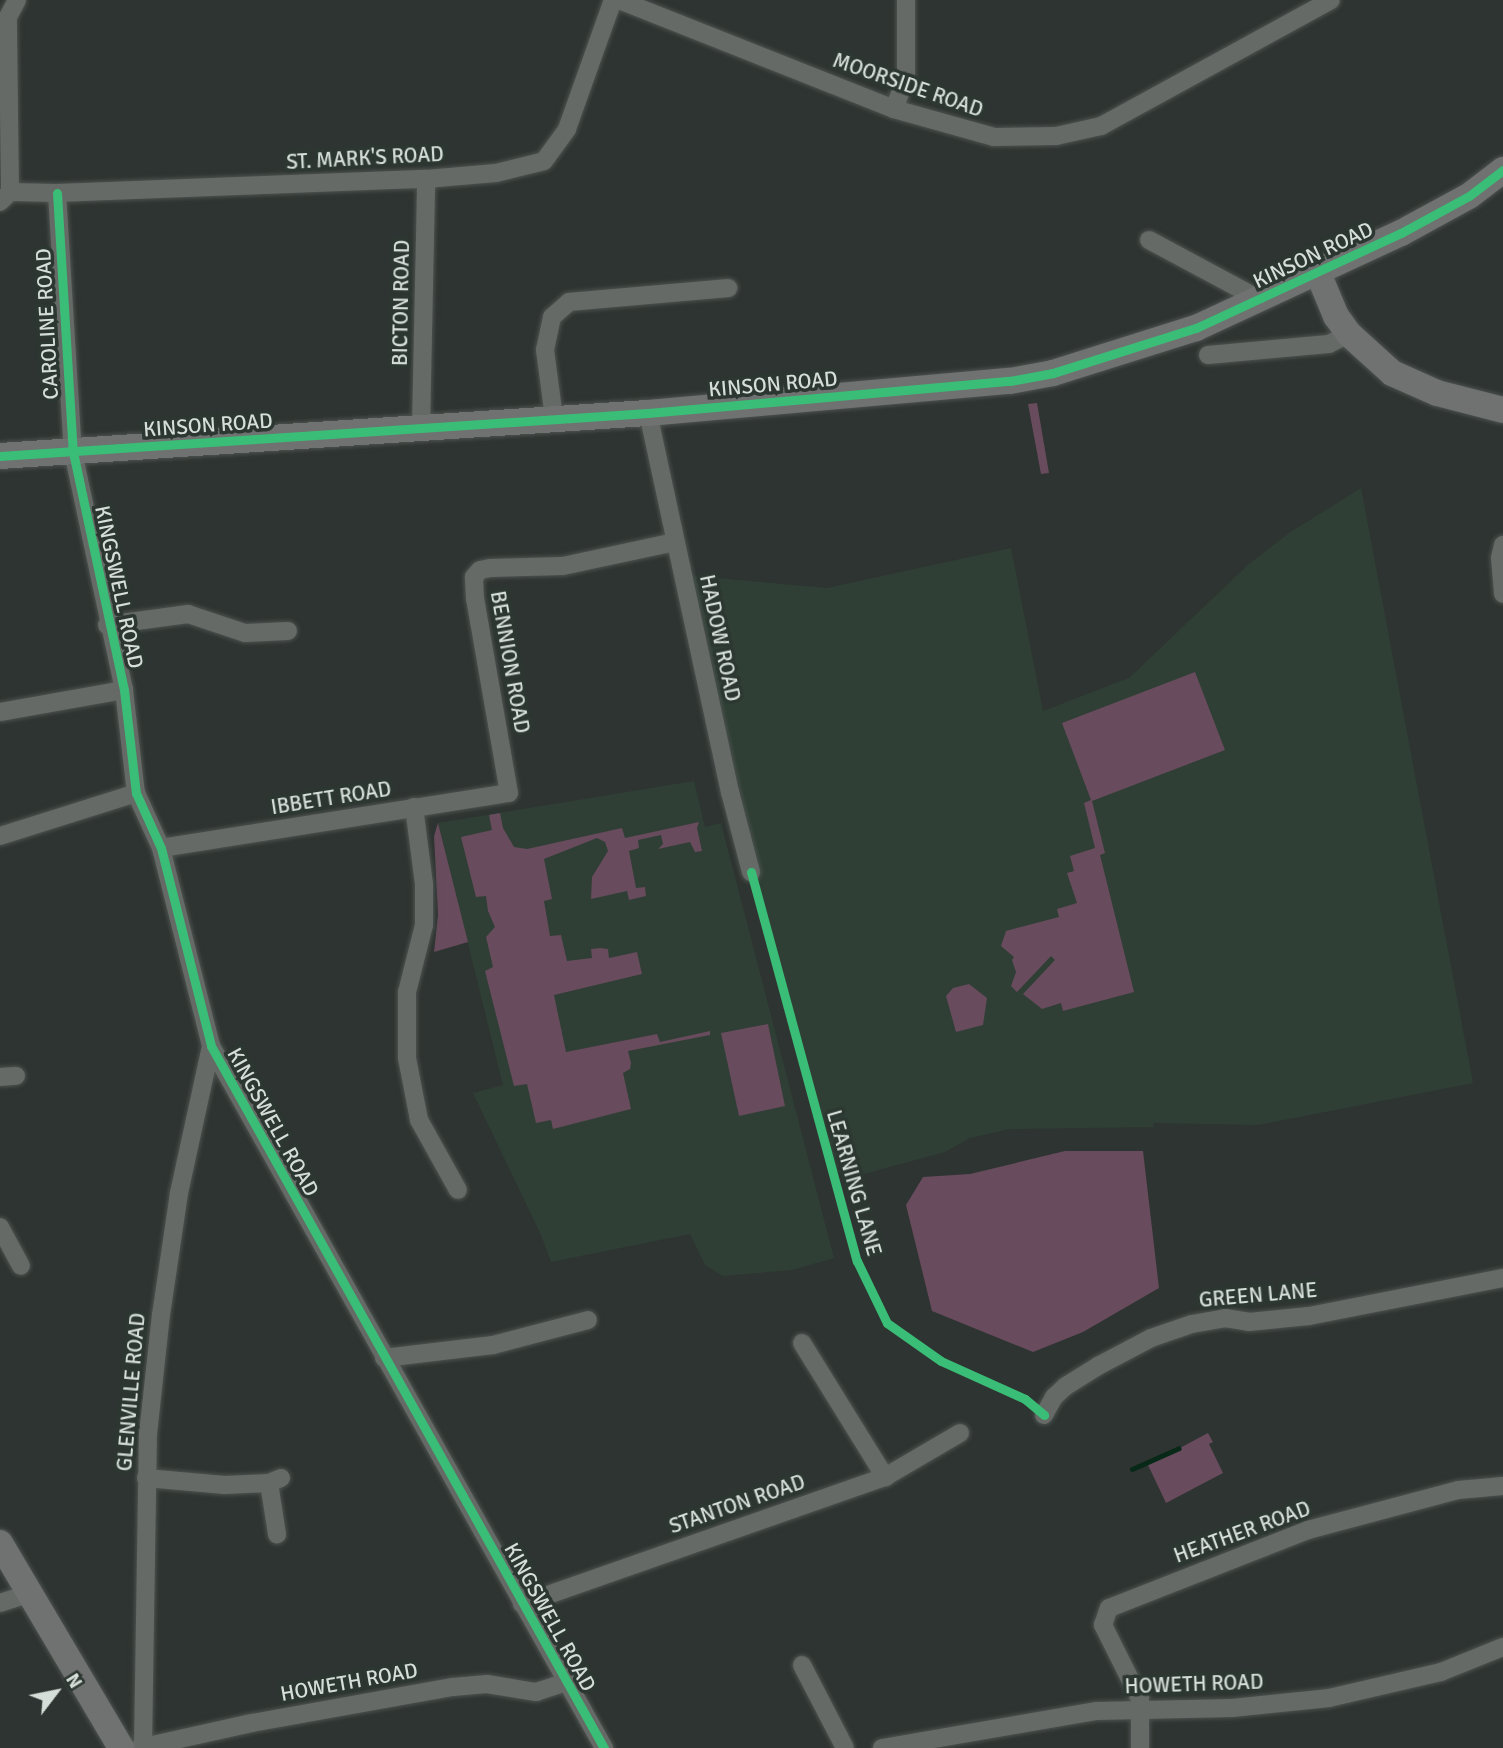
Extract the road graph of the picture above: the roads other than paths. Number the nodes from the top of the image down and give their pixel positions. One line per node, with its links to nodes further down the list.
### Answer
1 (17, 0): 10 (street)
2 (613, 0): 8 (street, ST. MARK'S ROAD)
3 (619, 0): 6 (street, MOORSIDE ROAD)
4 (906, 0): 6 (street)
5 (1331, 0): 6 (street, MOORSIDE ROAD)
6 (894, 109)
7 (1503, 170): 12 (street, KINSON ROAD)
8 (426, 178): 9 (street, ST. MARK'S ROAD); 20 (street, BICTON ROAD)
9 (57, 193): 10 (street, ST. MARK'S ROAD); 21 (street, CAROLINE ROAD)
10 (5, 197)
11 (1149, 240): 14 (street)
12 (1318, 273): 14 (street, KINSON ROAD); 15 (street)
13 (728, 288): 19 (street)
14 (1259, 299): 18 (street, KINSON ROAD)
15 (1349, 334): 16 (street); 17 (street)
16 (1208, 355)
17 (1503, 410)
18 (648, 413): 19 (street, KINSON ROAD); 23 (street, HADOW ROAD)
19 (554, 418): 20 (street, KINSON ROAD)
20 (421, 428): 21 (street, KINSON ROAD)
21 (73, 452): 22 (street, KINSON ROAD); 26 (street, KINGSWELL ROAD)
22 (0, 456)
23 (675, 542): 31 (street, BENNION ROAD); 35 (street, HADOW ROAD)
24 (1503, 545): 25 (street)
25 (1503, 594)
26 (107, 625): 27 (street); 28 (street, KINGSWELL ROAD)
27 (288, 631)
28 (124, 690): 29 (street); 30 (street, KINGSWELL ROAD)
29 (0, 712)
30 (136, 793): 33 (street); 34 (street, KINGSWELL ROAD)
31 (509, 793): 32 (street, IBBETT ROAD)
32 (414, 807): 34 (street, IBBETT ROAD); 37 (street)
33 (0, 836)
34 (161, 848): 36 (street, KINGSWELL ROAD)
35 (751, 872)
36 (211, 1046): 43 (street, KINGSWELL ROAD); 47 (street, GLENVILLE ROAD)
37 (458, 1190)
38 (0, 1227): 39 (street)
39 (21, 1266)
40 (1503, 1278): 44 (street, GREEN LANE)
41 (588, 1320): 43 (street)
42 (802, 1342): 46 (street)
43 (384, 1358): 53 (street, KINGSWELL ROAD)
44 (1044, 1415)
45 (960, 1433): 46 (street, STANTON ROAD)
46 (885, 1477): 53 (street, STANTON ROAD)
47 (146, 1478): 49 (street); 58 (street, GLENVILLE ROAD)
48 (1503, 1486): 57 (street, HEATHER ROAD)
49 (278, 1534)
50 (0, 1543): 51 (street)
51 (30, 1592): 52 (street); 58 (street)
52 (0, 1603)
53 (522, 1604): 56 (street, KINGSWELL ROAD)
54 (1503, 1647): 57 (street, HOWETH ROAD)
55 (802, 1665): 60 (street)
56 (567, 1682): 58 (street, HOWETH ROAD); 59 (street, KINGSWELL ROAD)
57 (1138, 1710): 61 (street, HOWETH ROAD); 62 (street)
58 (134, 1748)
59 (604, 1748)
60 (845, 1748)
61 (882, 1748)
62 (1140, 1748)

